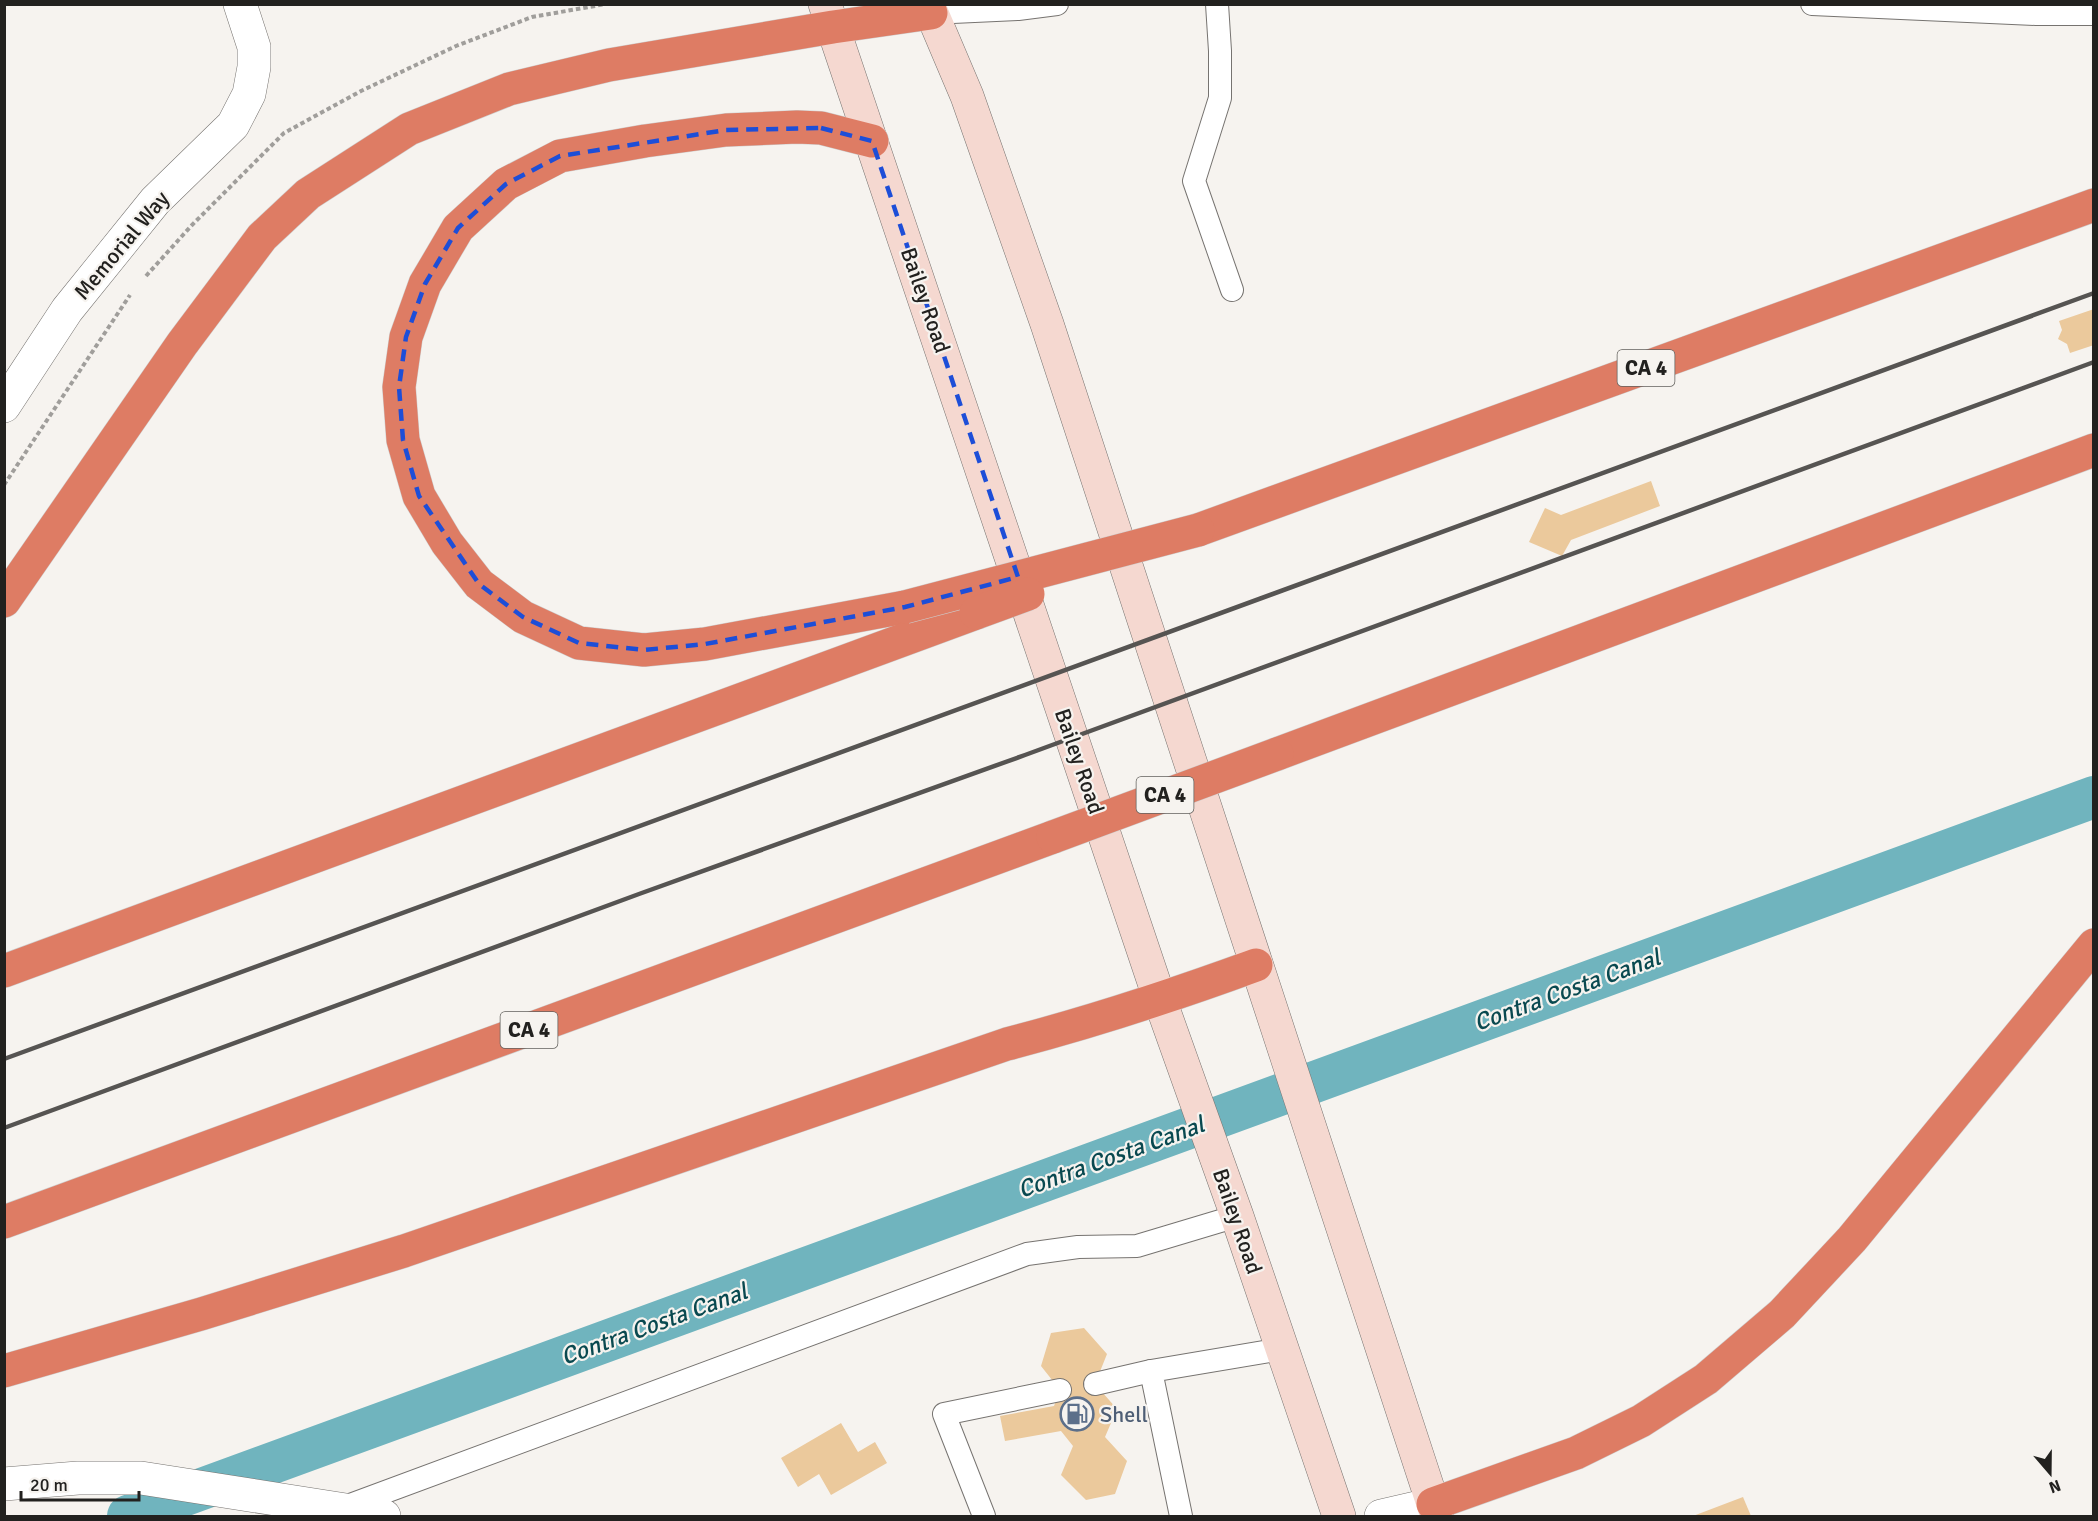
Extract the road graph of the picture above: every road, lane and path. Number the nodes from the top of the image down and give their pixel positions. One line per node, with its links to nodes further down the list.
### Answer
1 (240, 4): 11 (street, Memorial Way)
2 (1057, 4): 5 (lane)
3 (1217, 4): 10 (lane)
4 (1812, 4): 6 (lane)
5 (929, 9): 7 (highway); 16 (main road)
6 (2094, 14)
7 (829, 16): 8 (main road, Bailey Road); 14 (highway)
8 (872, 141): 13 (highway, bridge); 18 (main road, Bailey Road)
9 (2094, 205): 13 (highway, CA 4)
10 (1232, 290)
11 (4, 406)
12 (2094, 450): 20 (highway, CA 4, bridge)
13 (1198, 530): 17 (highway, CA 4, bridge)
14 (4, 601)
15 (2087, 953): 27 (highway)
16 (1256, 965): 18 (highway); 27 (main road)
17 (4, 971)
18 (1160, 1000): 19 (main road, Bailey Road); 22 (highway)
19 (1237, 1216): 21 (main road, Bailey Road); 28 (lane)
20 (4, 1222)
21 (1282, 1349): 23 (lane); 32 (main road, Bailey Road)
22 (4, 1371)
23 (1151, 1371): 24 (lane); 31 (lane)
24 (1095, 1384)
25 (1060, 1390): 30 (lane)
26 (4, 1484): 28 (street)
27 (1435, 1510): 33 (street)
28 (315, 1511): 29 (street)
29 (384, 1516)
30 (984, 1516)
31 (1180, 1516)
32 (1339, 1516)
33 (1381, 1516)

